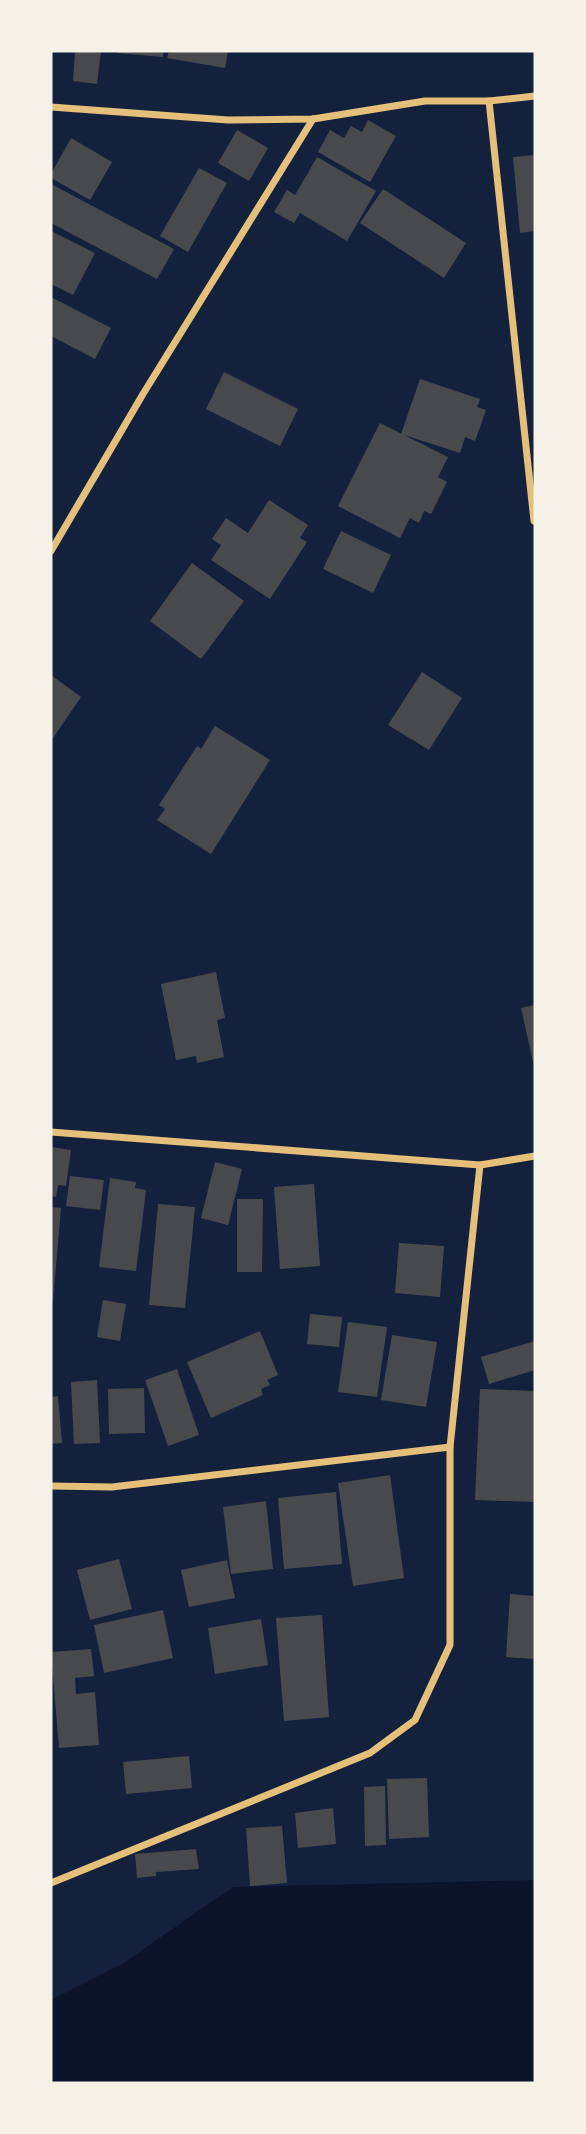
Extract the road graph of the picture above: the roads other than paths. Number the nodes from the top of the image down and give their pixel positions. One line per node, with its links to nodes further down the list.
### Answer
1 (535, 96): 2 (street)
2 (489, 100): 4 (street); 5 (street)
3 (51, 107): 4 (street)
4 (313, 119): 6 (street)
5 (534, 521)
6 (51, 551)
7 (51, 1132): 9 (street)
8 (535, 1156): 9 (street)
9 (480, 1165): 10 (street)
10 (450, 1447): 11 (street); 12 (street)
11 (51, 1486)
12 (51, 1883)

